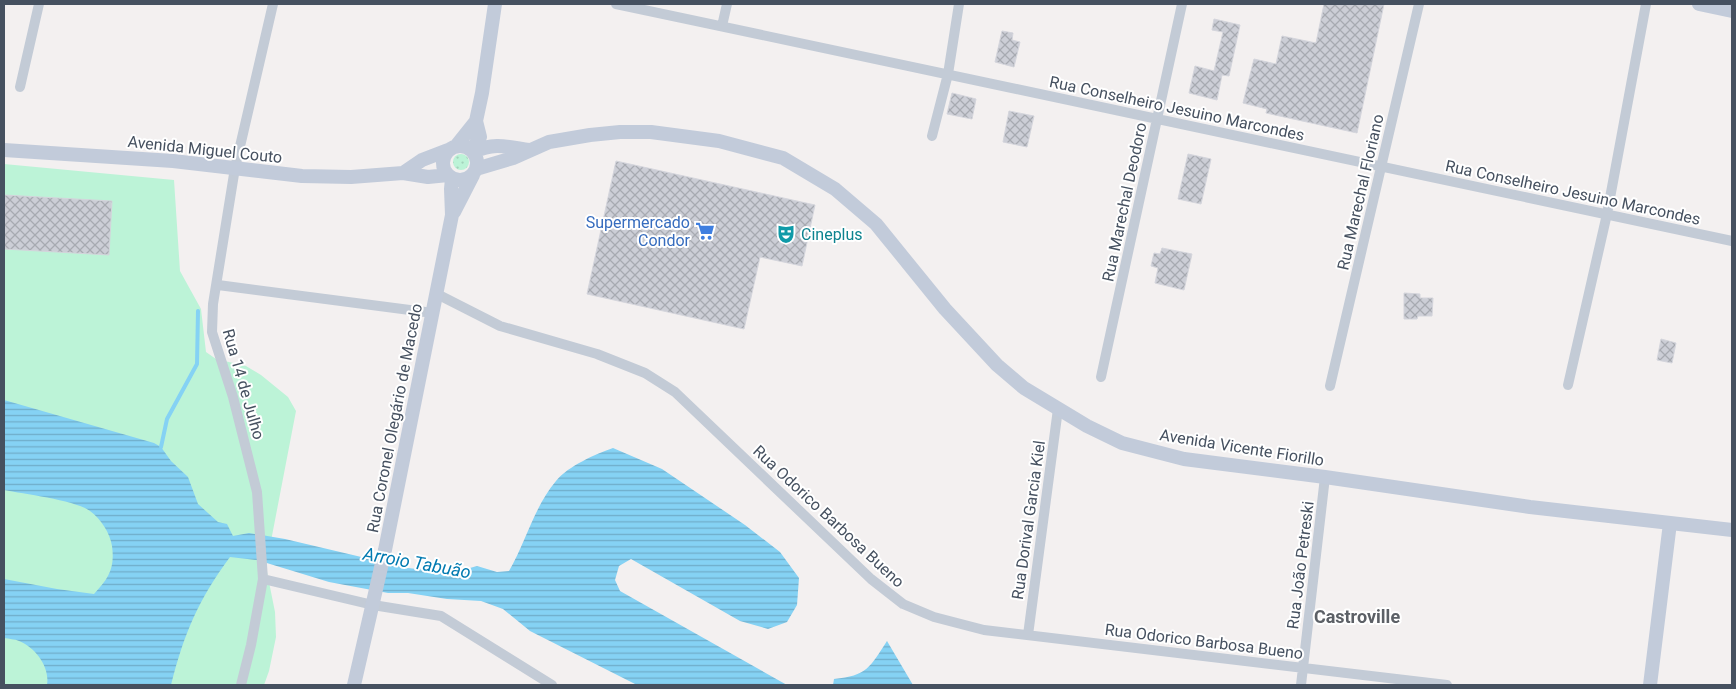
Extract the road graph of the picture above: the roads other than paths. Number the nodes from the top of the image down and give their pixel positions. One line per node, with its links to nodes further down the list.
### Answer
1 (39, 4): 14 (street)
2 (273, 4): 23 (street, Rua 14 de Julho)
3 (495, 4): 16 (main road)
4 (616, 4): 12 (street, Rua Conselheiro Jesuino Marcondes)
5 (727, 4): 12 (street)
6 (959, 4): 13 (street)
7 (1182, 4): 15 (street, Rua Marechal Deodoro)
8 (1419, 4): 22 (street, Rua Marechal Floriano)
9 (1646, 4): 27 (street)
10 (1699, 4): 11 (main road)
11 (1732, 11)
12 (722, 26): 13 (street, Rua Conselheiro Jesuino Marcondes)
13 (948, 74): 15 (street, Rua Conselheiro Jesuino Marcondes); 17 (street)
14 (20, 87)
15 (1157, 119): 22 (street, Rua Conselheiro Jesuino Marcondes); 33 (street, Rua Marechal Deodoro)
16 (476, 121): 18 (main road); 21 (main road)
17 (932, 136)
18 (452, 148): 21 (main road); 25 (main road); 26 (main road)
19 (4, 150): 23 (main road, Avenida Miguel Couto)
20 (529, 150): 21 (main road); 24 (main road, Avenida Vicente Fiorillo); 36 (main road, Avenida Vicente Fiorillo)
21 (473, 151): 24 (main road)
22 (1381, 167): 27 (street, Rua Conselheiro Jesuino Marcondes); 35 (street, Rua Marechal Floriano)
23 (236, 168): 25 (main road, Avenida Miguel Couto); 30 (street, Rua 14 de Julho)
24 (474, 172): 26 (main road); 28 (main road)
25 (403, 174): 26 (main road, Avenida Miguel Couto)
26 (450, 177): 28 (main road)
27 (1608, 214): 29 (street, Rua Conselheiro Jesuino Marcondes); 34 (street)
28 (452, 215): 31 (main road, Rua Coronel Olegário de Macedo)
29 (1732, 241)
30 (218, 286): 32 (street); 40 (street, Rua 14 de Julho)
31 (436, 294): 32 (main road, Rua Coronel Olegário de Macedo); 42 (street, Rua Odorico Barbosa Bueno)
32 (433, 313): 41 (main road, Rua Coronel Olegário de Macedo)
33 (1101, 376)
34 (1568, 385)
35 (1330, 386)
36 (1058, 409): 37 (main road, Avenida Vicente Fiorillo); 42 (street, Rua Dorival Garcia Kiel)
37 (1325, 477): 38 (main road, Avenida Vicente Fiorillo); 43 (street, Rua João Petreski)
38 (1670, 523): 39 (main road, Avenida Vicente Fiorillo); 49 (main road)
39 (1732, 530)
40 (263, 579): 41 (street); 44 (street, Rua 14 de Julho)
41 (374, 600): 45 (main road, Rua Coronel Olegário de Macedo); 46 (street)
42 (1028, 635): 43 (street, Rua Odorico Barbosa Bueno)
43 (1303, 668): 47 (street, Rua João Petreski); 48 (street, Rua Odorico Barbosa Bueno)
44 (241, 685)
45 (354, 685)
46 (552, 685)
47 (1301, 685)
48 (1447, 685)
49 (1650, 685)

